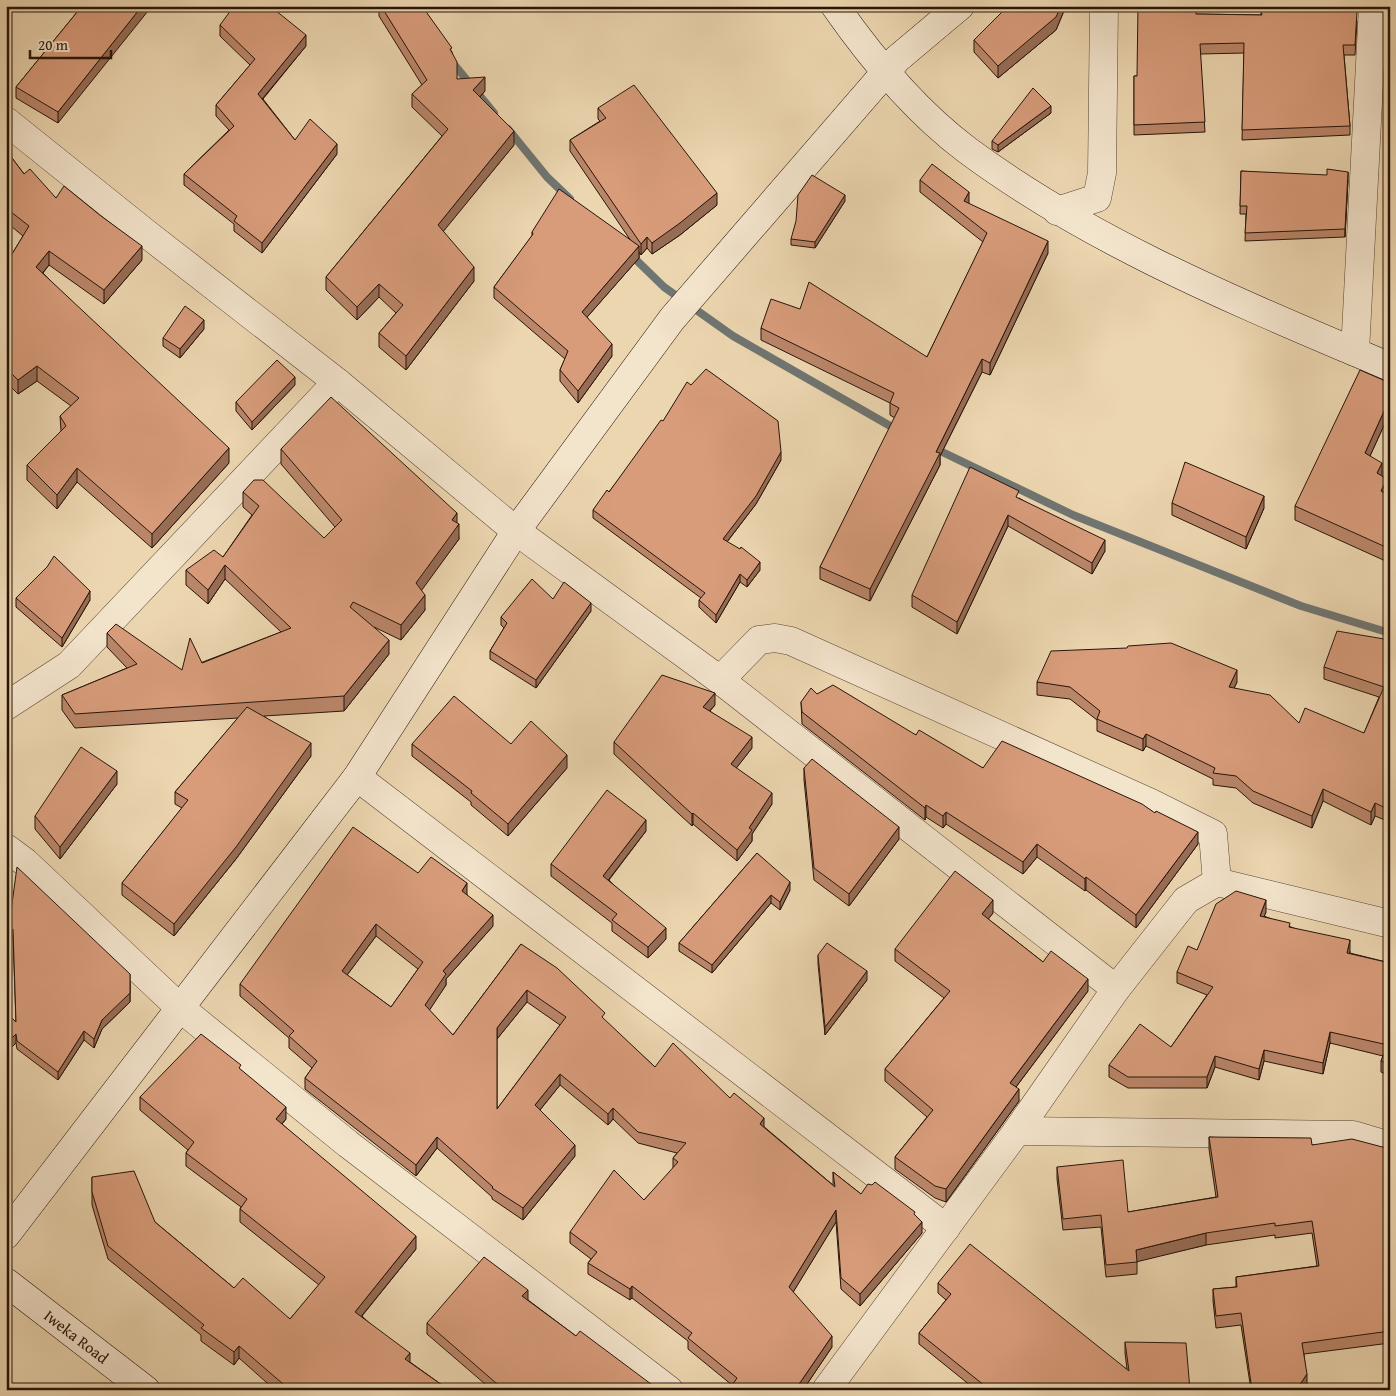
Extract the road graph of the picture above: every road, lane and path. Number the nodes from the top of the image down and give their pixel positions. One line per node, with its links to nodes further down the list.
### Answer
1 (835, 6): 5 (street)
2 (960, 6): 5 (street)
3 (1104, 6): 7 (street)
4 (1373, 6): 8 (street)
5 (887, 73): 7 (street); 11 (street)
6 (6, 122): 10 (street)
7 (1057, 211): 8 (street)
8 (1355, 352): 9 (street)
9 (1390, 367)
10 (338, 382): 11 (street); 13 (street)
11 (516, 530): 12 (street); 14 (street)
12 (720, 680): 16 (street); 18 (street)
13 (6, 706)
14 (357, 777): 19 (street); 22 (street)
15 (6, 848): 19 (street)
16 (1217, 882): 17 (street); 18 (street)
17 (1390, 924)
18 (1116, 989): 20 (street)
19 (179, 1007): 23 (street); 26 (street)
20 (1017, 1131): 21 (street); 22 (street)
21 (1390, 1146)
22 (946, 1228): 27 (street)
23 (6, 1235)
24 (6, 1282): 25 (street, Iweka Road)
25 (146, 1390)
26 (669, 1390)
27 (826, 1390)

